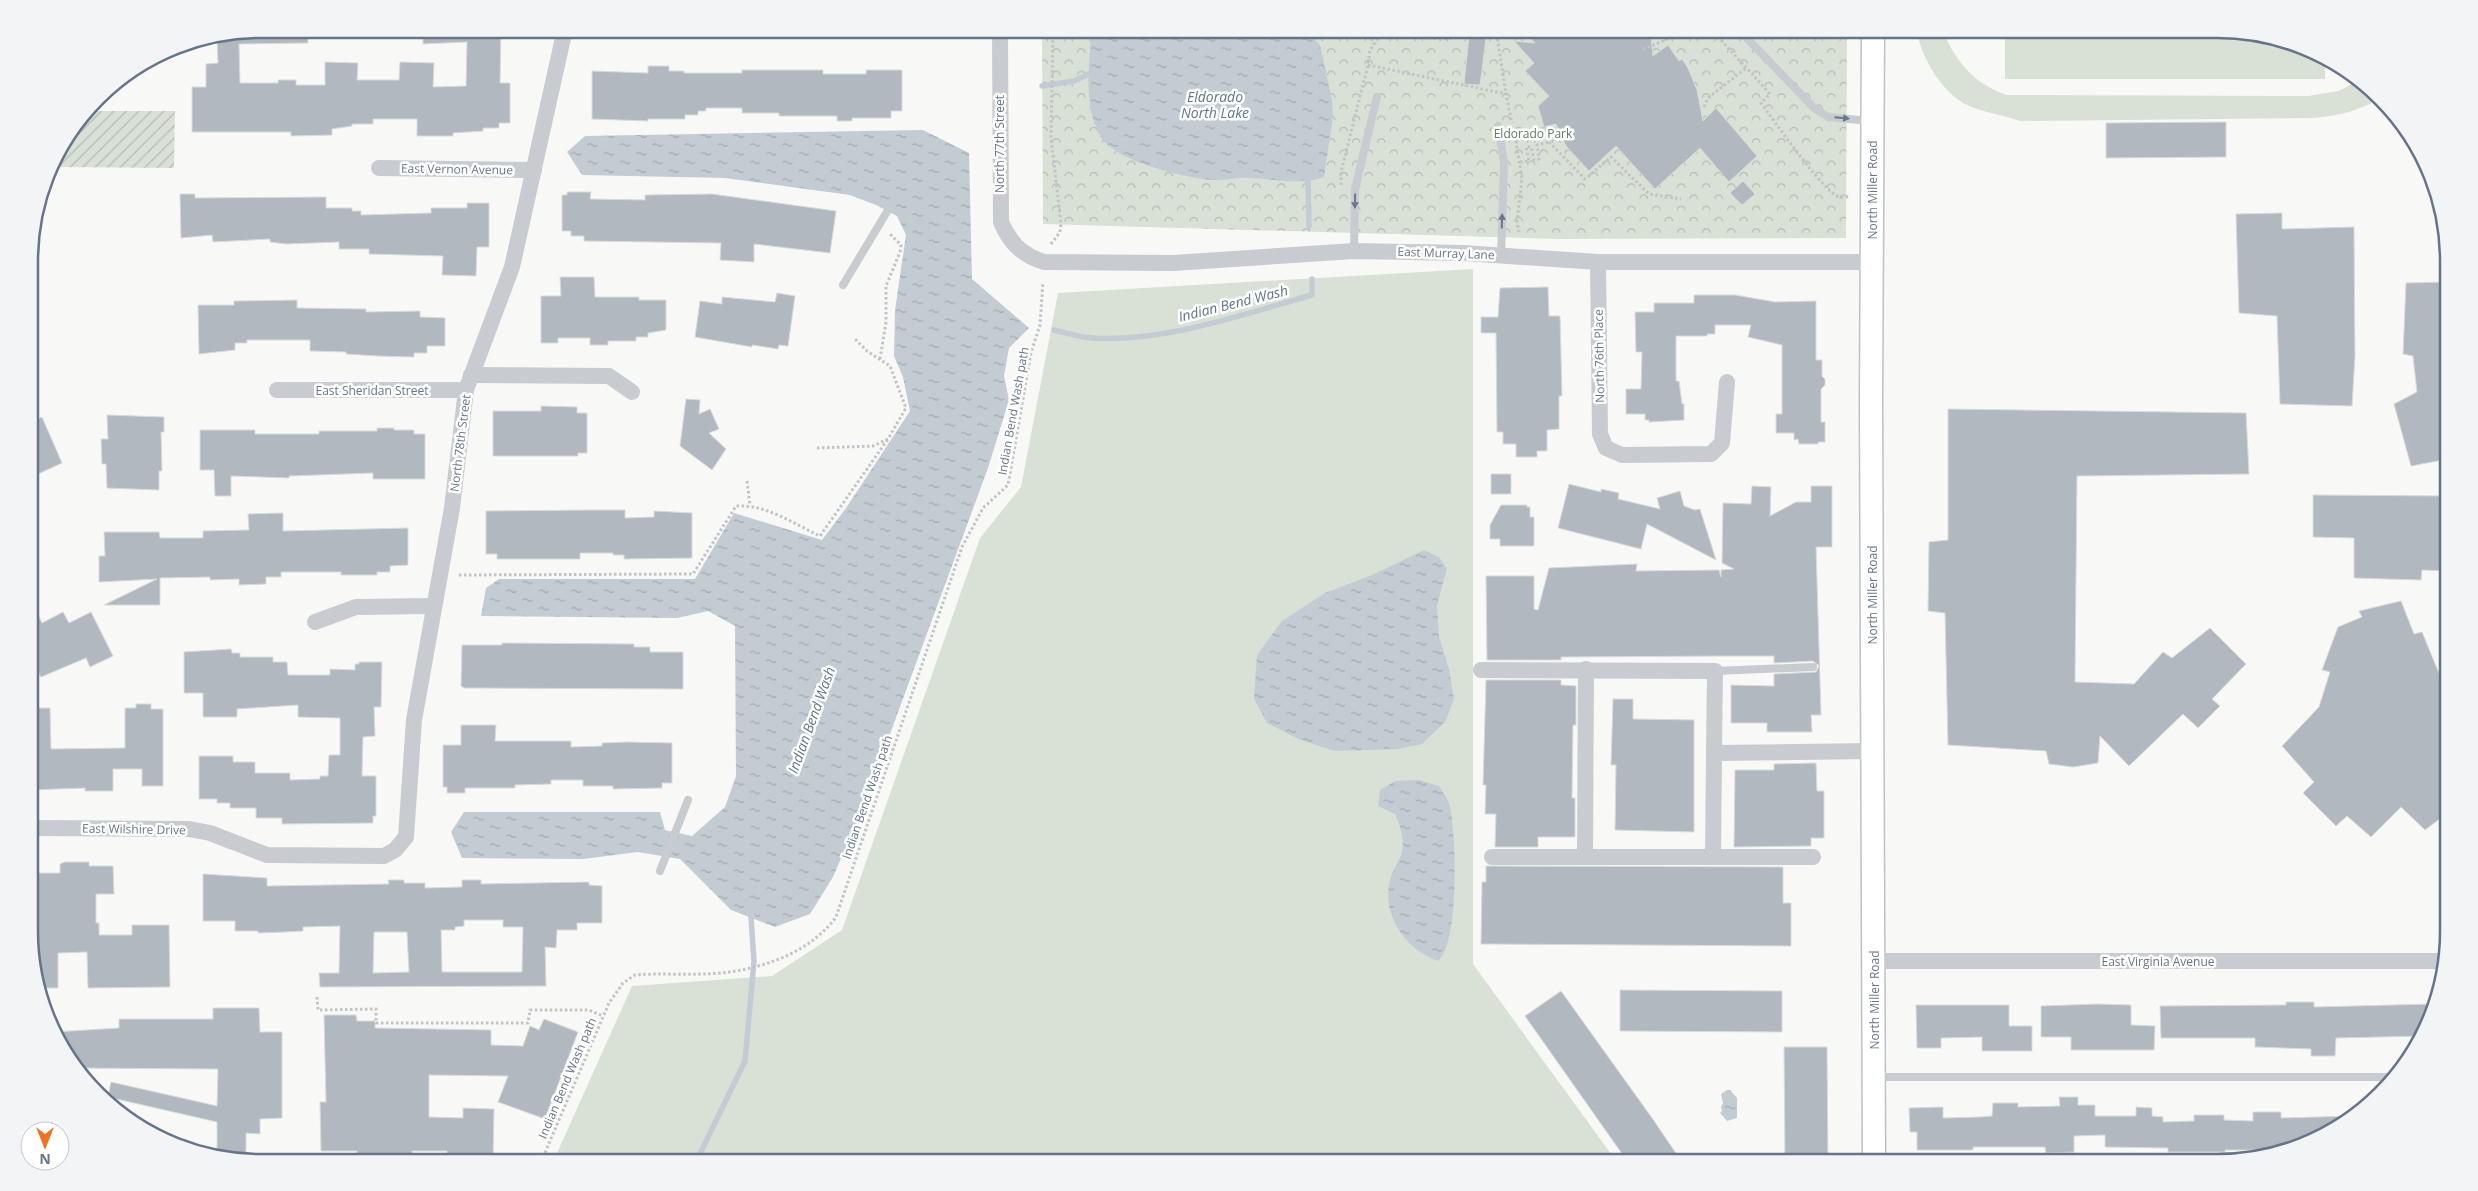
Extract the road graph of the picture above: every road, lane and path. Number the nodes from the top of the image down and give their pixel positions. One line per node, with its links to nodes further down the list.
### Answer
1 (563, 38): 25 (street, North 78th Street)
2 (1000, 38): 33 (street, North 77th Street)
3 (1053, 38): 31 (path)
4 (1371, 38): 12 (path)
5 (1426, 38): 6 (path)
6 (1447, 38)
7 (1497, 38): 16 (path)
8 (1668, 38): 13 (path)
9 (1719, 38): 15 (path)
10 (1747, 38): 19 (lane, one-way to 19)
11 (1873, 38): 19 (street, North Miller Road)
12 (1374, 44)
13 (1643, 49)
14 (1368, 65): 16 (path)
15 (1746, 68): 18 (path); 26 (path)
16 (1506, 94): 21 (path)
17 (1377, 97): 32 (lane, one-way to 32)
18 (1704, 107)
19 (1872, 121): 36 (street, North Miller Road)
20 (1498, 126): 34 (lane, one-way to 20)
21 (1516, 141): 22 (path); 23 (path)
22 (1549, 142): 23 (path); 27 (path)
23 (1520, 162): 30 (path)
24 (379, 168): 25 (street, East Vernon Avenue)
25 (534, 170): 41 (street, North 78th Street)
26 (1850, 196)
27 (1681, 199)
28 (888, 210): 29 (lane)
29 (877, 227): 38 (lane); 40 (path)
30 (1519, 232)
31 (1049, 246)
32 (1354, 251): 33 (street, East Murray Lane); 34 (street, East Murray Lane)
33 (1021, 252)
34 (1501, 256): 35 (street, East Murray Lane)
35 (1598, 262): 36 (street, East Murray Lane); 42 (street, North 76th Place)
36 (1872, 262): 56 (street, North Miller Road)
37 (1043, 282): 69 (path, Indian Bend Wash path)
38 (843, 285)
39 (855, 339): 40 (path)
40 (880, 359): 45 (path)
41 (469, 382): 43 (street, East Sheridan Street); 44 (street, East Sheridan Street); 50 (street, North 78th Street)
42 (1727, 382)
43 (277, 390)
44 (632, 392)
45 (888, 439): 46 (path); 48 (path)
46 (817, 448)
47 (747, 481): 48 (path)
48 (750, 505): 49 (path)
49 (458, 575)
50 (434, 606): 51 (street); 60 (street, North 78th Street)
51 (315, 622)
52 (1813, 667): 55 (lane)
53 (1586, 669): 54 (street); 55 (street); 61 (street)
54 (1481, 670)
55 (1715, 671): 57 (street)
56 (1873, 751): 57 (street); 66 (street, North Miller Road)
57 (1714, 753): 63 (street)
58 (688, 800): 65 (lane)
59 (38, 828): 60 (street, East Wilshire Drive)
60 (406, 837)
61 (1585, 856): 62 (street); 63 (street)
62 (1492, 857)
63 (1713, 857): 64 (street)
64 (1813, 857)
65 (660, 871)
66 (1874, 961): 67 (street, East Virginia Avenue); 70 (street, North Miller Road)
67 (2439, 961)
68 (317, 997): 69 (path)
69 (604, 1016): 72 (path, Indian Bend Wash path)
70 (1874, 1077): 71 (lane); 73 (street, North Miller Road)
71 (2385, 1077)
72 (544, 1154)
73 (1874, 1154)

